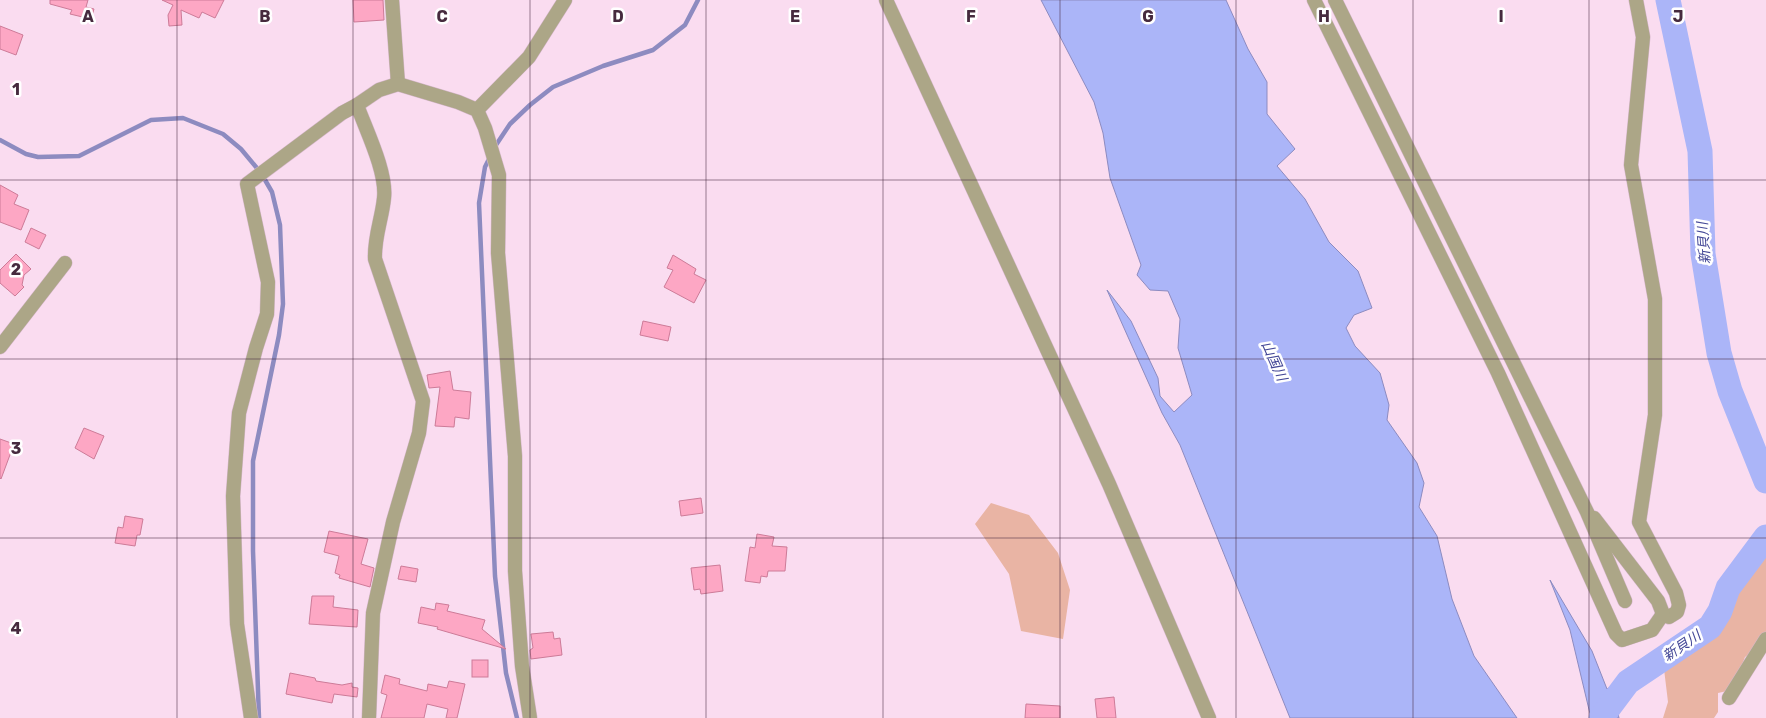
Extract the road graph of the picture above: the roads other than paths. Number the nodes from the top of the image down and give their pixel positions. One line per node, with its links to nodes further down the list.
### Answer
1 (392, 0): 7 (street)
2 (565, 0): 9 (street)
3 (886, 0): 20 (street)
4 (1314, 0): 14 (street)
5 (1335, 0): 12 (street)
6 (1636, 0): 14 (street)
7 (398, 84): 8 (street); 9 (street)
8 (357, 104): 17 (street); 18 (street)
9 (477, 110): 19 (street)
10 (65, 263): 11 (street)
11 (0, 347)
12 (1587, 512): 13 (street); 14 (street)
13 (1625, 601)
14 (1663, 614)
15 (1766, 639): 16 (street)
16 (1729, 698)
17 (251, 718)
18 (369, 718)
19 (530, 718)
20 (1209, 718)

